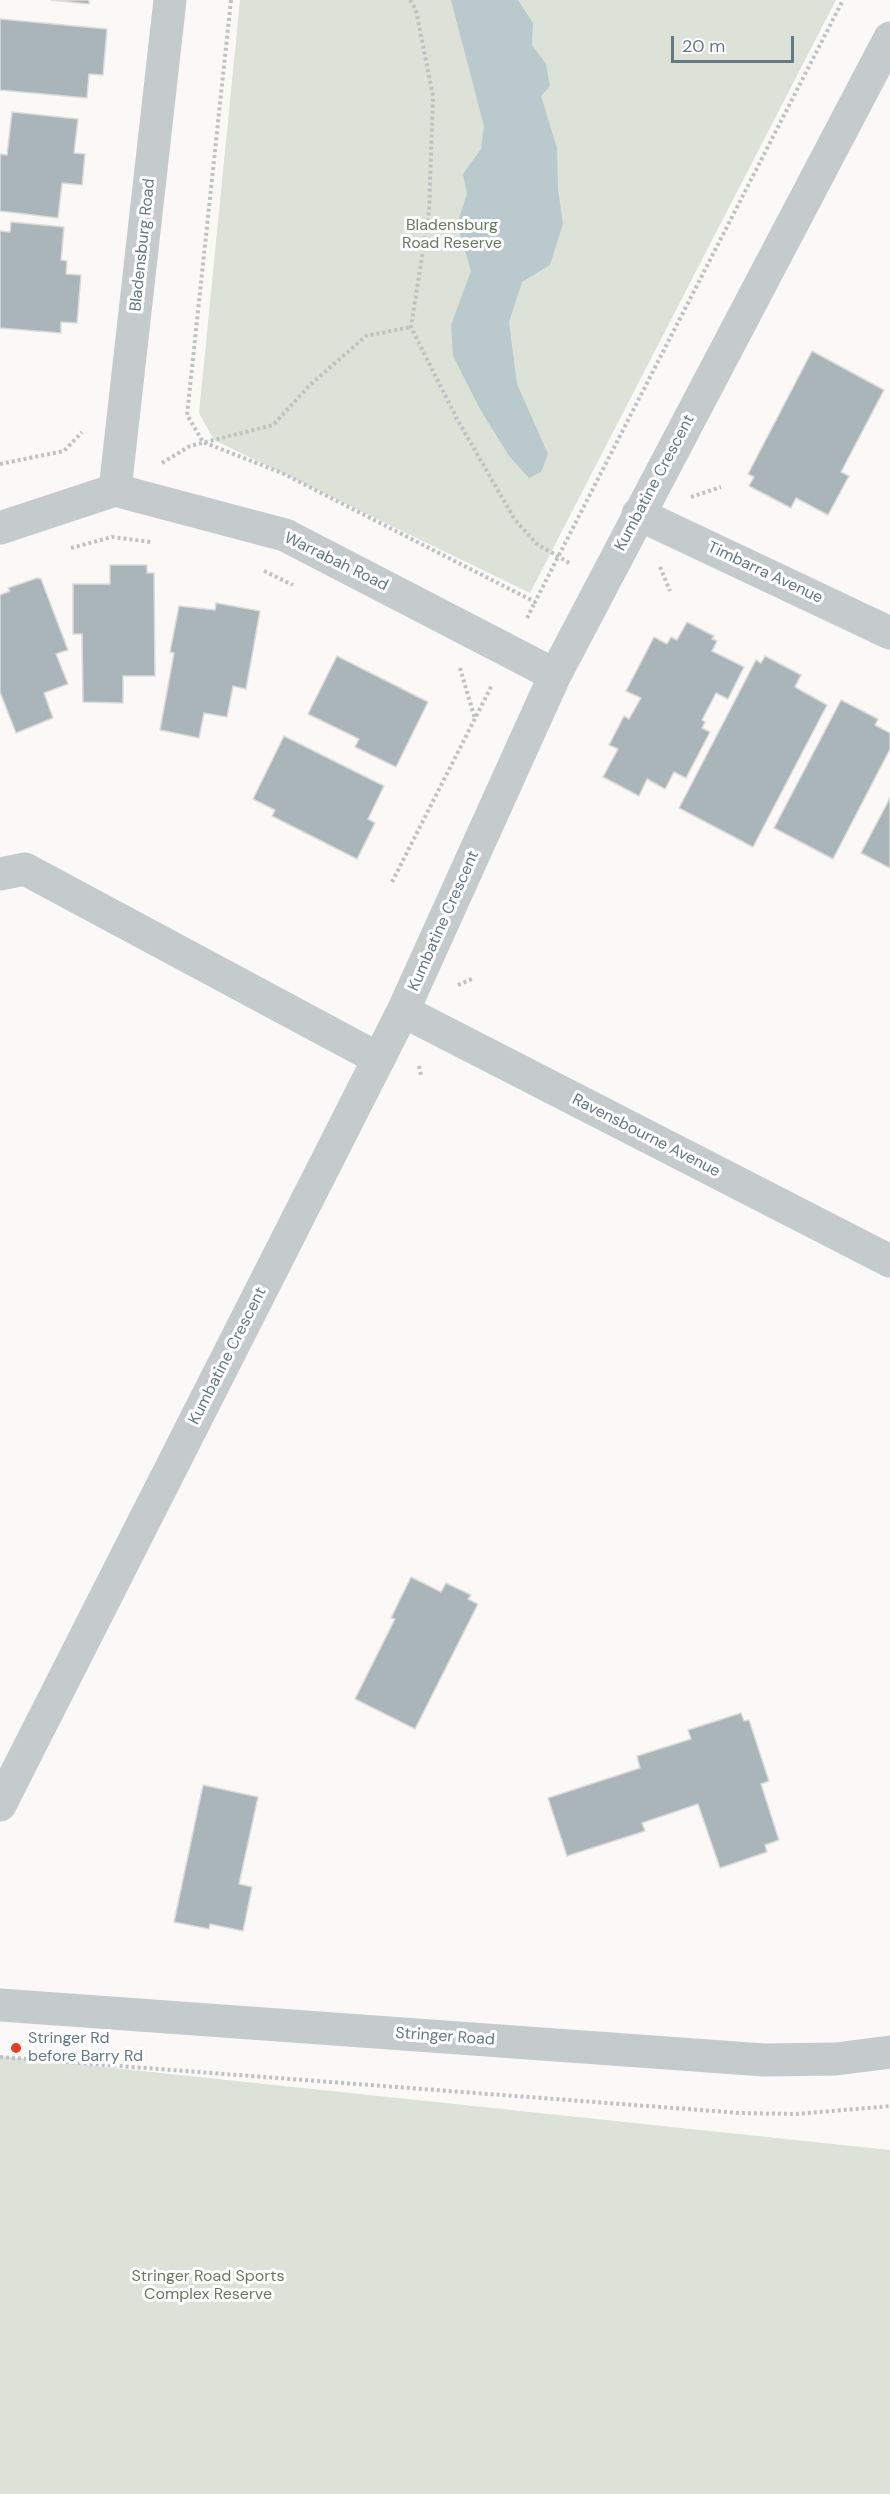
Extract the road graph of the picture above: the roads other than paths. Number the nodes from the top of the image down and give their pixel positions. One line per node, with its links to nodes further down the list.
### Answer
1 (170, 0): 3 (street, Bladensburg Road)
2 (890, 38): 4 (street, Kumbatine Crescent)
3 (115, 490): 5 (street); 7 (street, Warrabah Road)
4 (638, 514): 6 (street, Timbarra Avenue); 7 (street, Kumbatine Crescent)
5 (0, 528)
6 (890, 633)
7 (555, 675): 9 (street, Kumbatine Crescent)
8 (0, 874): 10 (street)
9 (403, 1011): 10 (street, Kumbatine Crescent); 11 (street, Ravensbourne Avenue)
10 (379, 1059): 12 (street, Kumbatine Crescent)
11 (890, 1260)
12 (0, 1805)
13 (0, 2005): 14 (street, Stringer Road)
14 (890, 2052)

